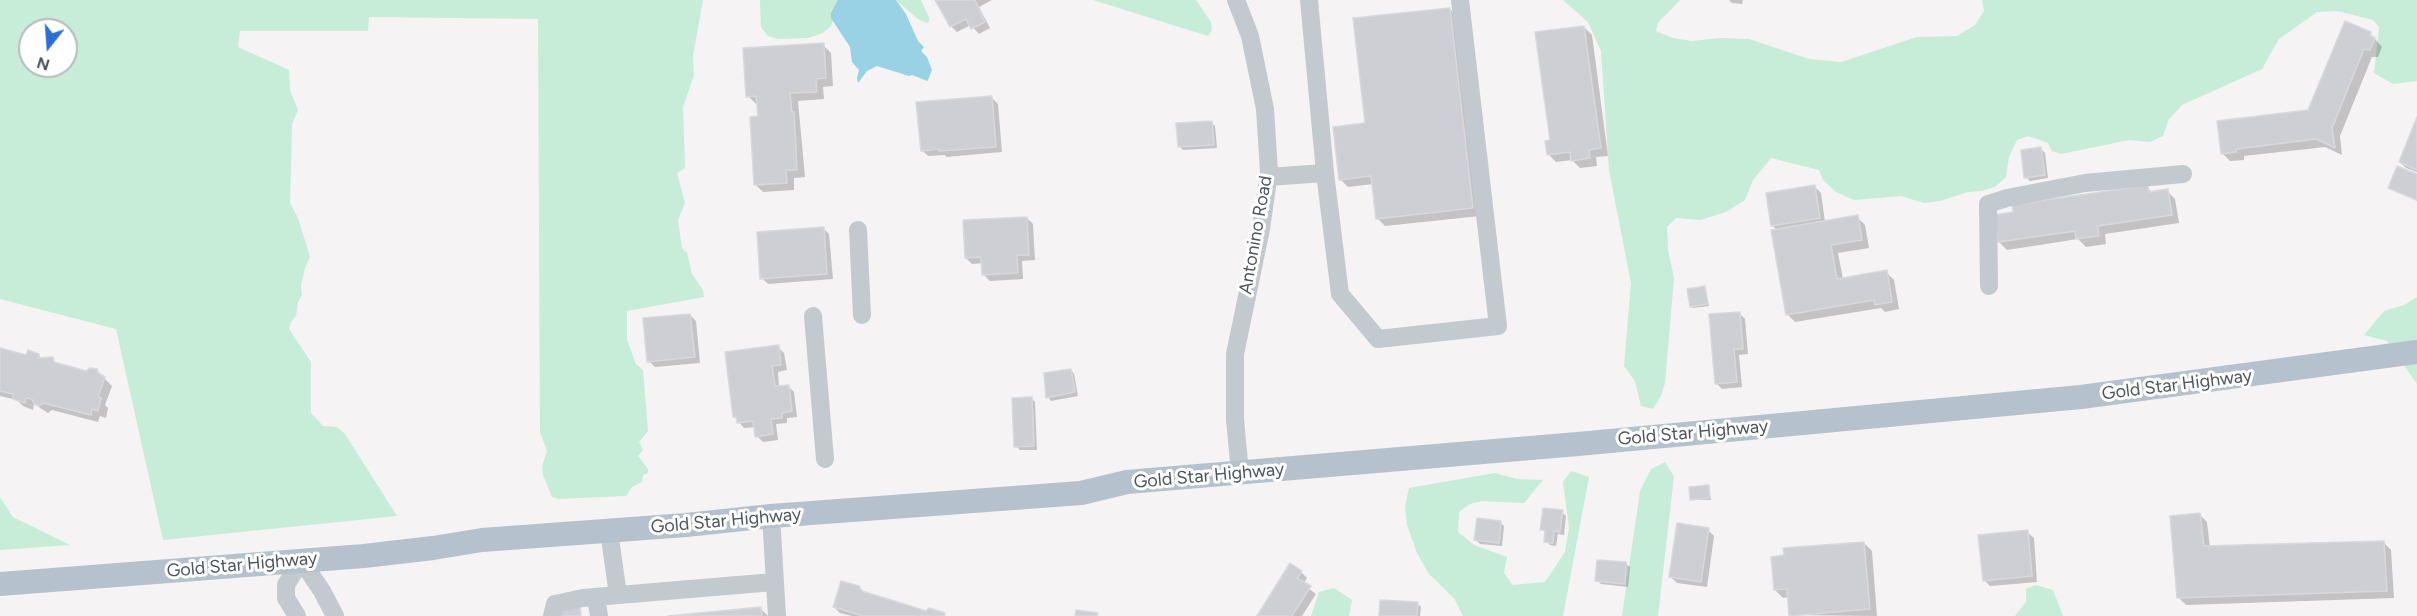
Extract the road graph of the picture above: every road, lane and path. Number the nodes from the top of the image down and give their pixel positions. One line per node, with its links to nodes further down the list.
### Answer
1 (1236, 0): 6 (street, Antonino Road)
2 (1309, 0): 4 (street)
3 (1460, 0): 4 (street)
4 (1325, 173): 6 (street)
5 (2183, 174): 8 (street)
6 (1268, 177): 13 (street, Antonino Road)
7 (858, 230): 9 (street)
8 (1989, 286)
9 (862, 315)
10 (813, 316): 12 (street)
11 (2417, 352): 13 (main road, Gold Star Highway)
12 (825, 459)
13 (1240, 473): 14 (main road, Gold Star Highway)
14 (771, 516): 15 (main road, Gold Star Highway); 17 (street)
15 (609, 531): 16 (main road, Gold Star Highway); 19 (street)
16 (301, 560): 18 (main road, Gold Star Highway); 21 (street); 22 (street)
17 (774, 582): 19 (street); 25 (street)
18 (0, 584)
19 (618, 595): 20 (street)
20 (596, 597): 23 (street); 24 (street)
21 (297, 616)
22 (335, 616)
23 (552, 616)
24 (598, 616)
25 (777, 616)

